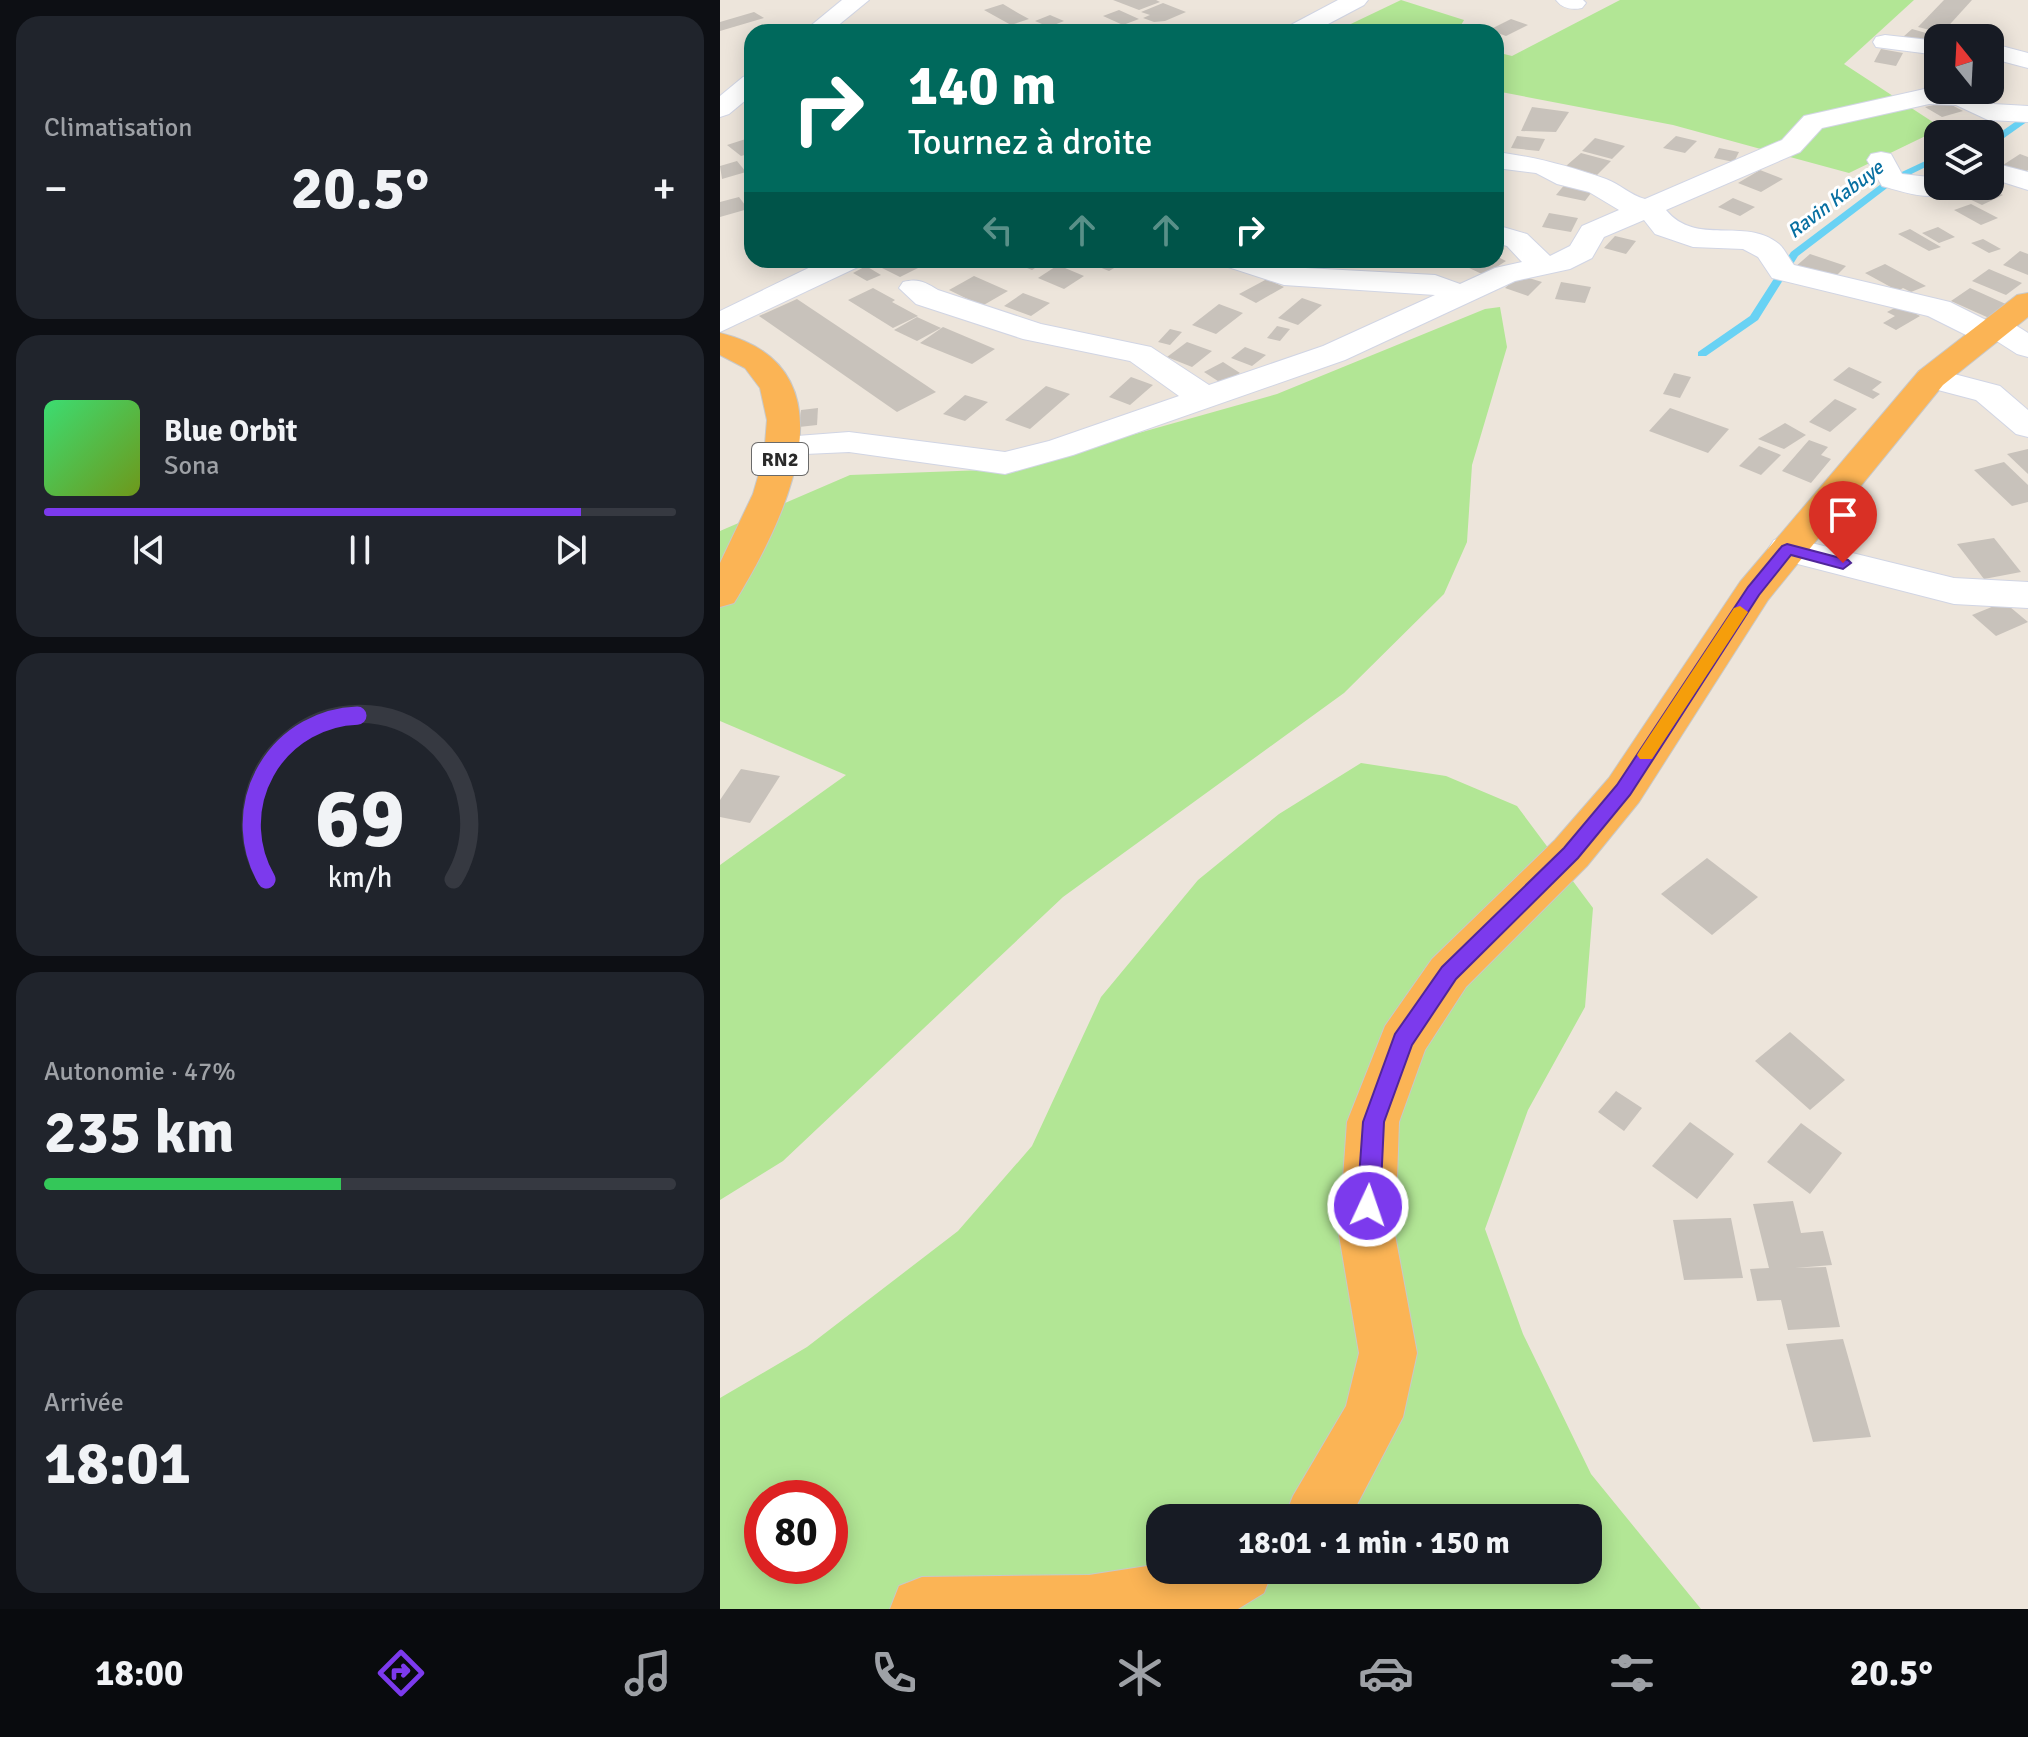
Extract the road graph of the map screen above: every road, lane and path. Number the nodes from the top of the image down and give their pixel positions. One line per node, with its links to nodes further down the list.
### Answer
1 (857, 0): 3 (street)
2 (1356, 0): 4 (street)
3 (826, 24)
4 (1310, 24)
5 (1885, 42): 6 (street)
6 (1924, 46)
7 (2004, 54): 8 (street)
8 (2028, 61)
9 (744, 89): 10 (street)
10 (720, 109)
11 (2028, 114): 17 (street)
12 (1881, 160): 16 (street)
13 (1504, 161): 17 (street)
14 (2004, 172): 15 (street)
15 (2028, 182)
16 (1924, 186)
17 (1649, 208): 19 (street); 26 (street)
18 (1504, 236): 19 (street)
19 (1543, 266): 23 (street)
20 (833, 268): 25 (street)
21 (1260, 268): 23 (street)
22 (914, 288): 29 (street)
23 (1460, 295): 29 (street)
24 (2028, 302): 26 (highway)
25 (720, 323)
26 (2004, 336): 28 (highway)
27 (720, 343): 31 (highway, RN2)
28 (1931, 378): 30 (street); 32 (highway)
29 (1205, 398): 31 (street)
30 (2028, 427)
31 (783, 445): 33 (highway, RN2)
32 (1787, 549): 34 (street); 35 (highway)
33 (720, 594)
34 (2028, 595)
35 (1323, 1504)
36 (1219, 1584): 37 (highway)
37 (922, 1609)

